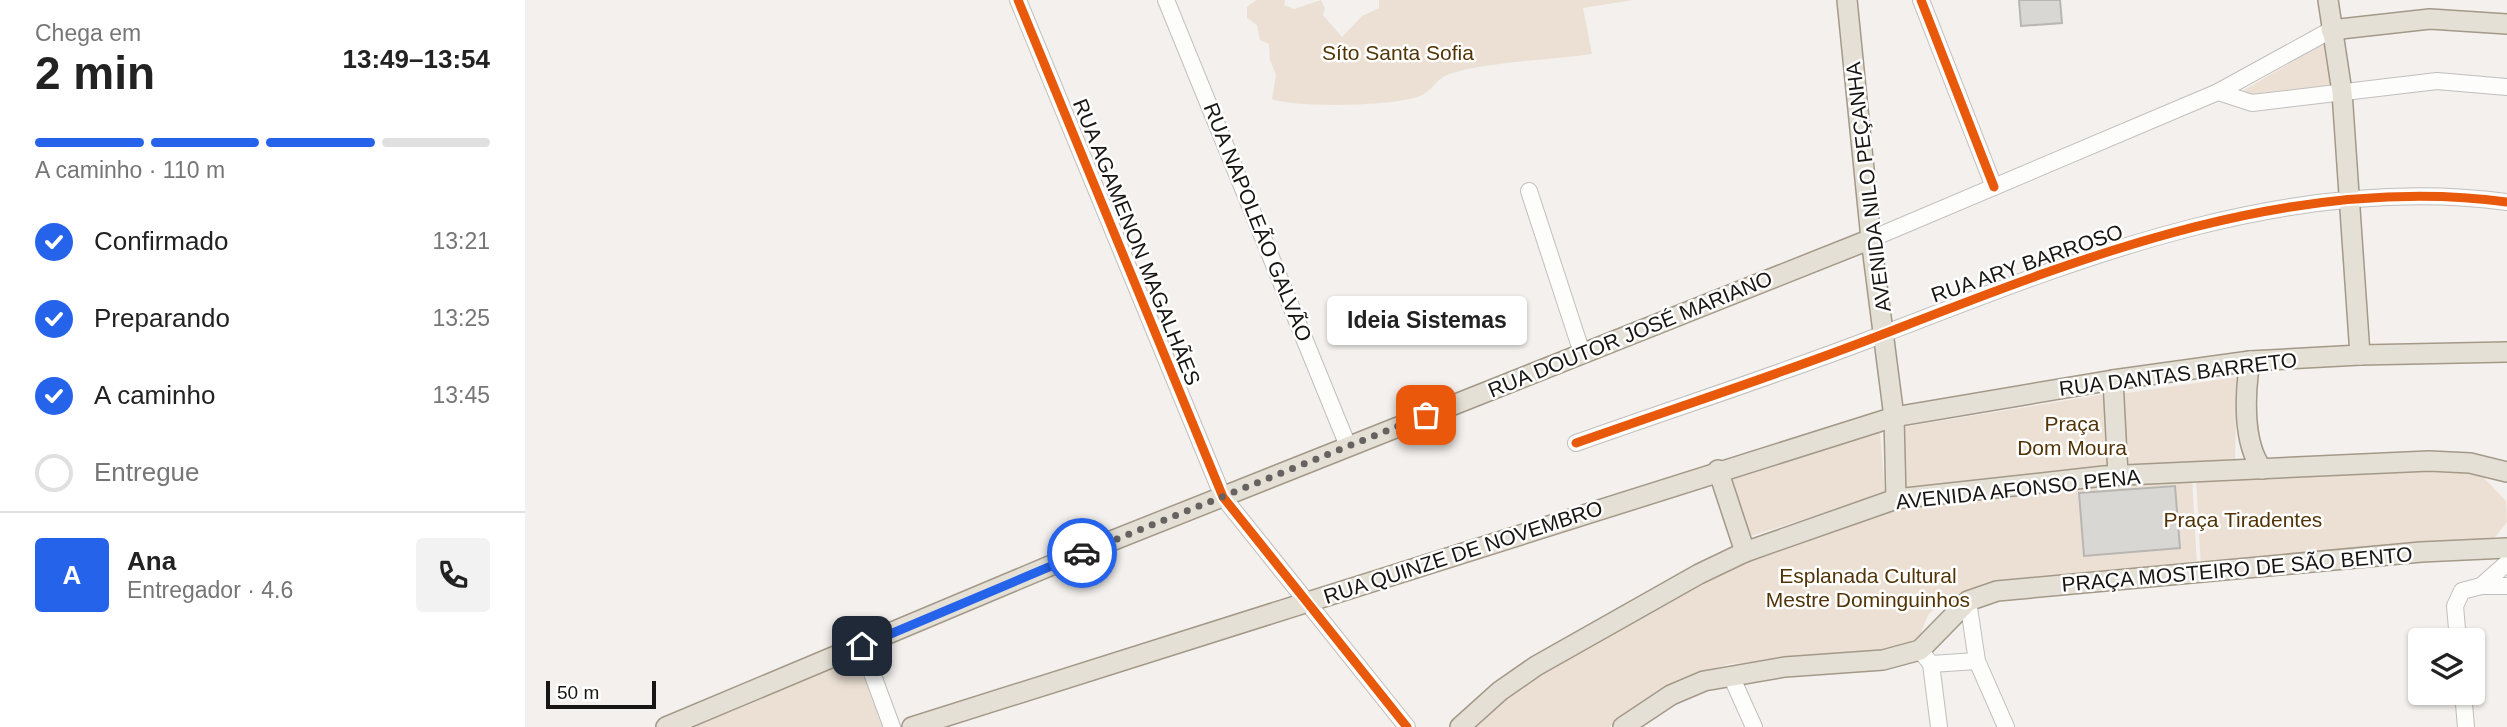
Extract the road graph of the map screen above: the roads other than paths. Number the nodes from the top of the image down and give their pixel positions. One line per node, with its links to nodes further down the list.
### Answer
1 (1019, 0): 30 (street, RUA AGAMENON MAGALHÃES)
2 (1166, 0): 25 (street, RUA NAPOLEÃO GALVÃO)
3 (1847, 0): 16 (main road, AVENIDA NILO PEÇANHA)
4 (1921, 0): 12 (street)
5 (2328, 0): 8 (main road)
6 (2337, 0): 8 (main road)
7 (2507, 24): 8 (main road)
8 (2335, 33): 10 (main road); 11 (street, RUA DOUTOR JOSÉ MARIANO)
9 (2507, 87): 10 (street)
10 (2342, 92): 11 (street); 14 (main road)
11 (2211, 95): 12 (street, RUA DOUTOR JOSÉ MARIANO)
12 (1994, 187): 16 (street, RUA DOUTOR JOSÉ MARIANO)
13 (1529, 191): 19 (street)
14 (2349, 198): 15 (street, RUA ARY BARROSO); 17 (street, RUA ARY BARROSO); 20 (main road)
15 (2507, 202)
16 (1871, 239): 17 (main road, AVENIDA NILO PEÇANHA); 19 (main road, RUA DOUTOR JOSÉ MARIANO)
17 (1885, 334): 23 (main road, AVENIDA NILO PEÇANHA); 24 (street, RUA ARY BARROSO)
18 (2507, 352): 20 (main road, RUA DANTAS BARRETO)
19 (1582, 353): 25 (main road, RUA DOUTOR JOSÉ MARIANO)
20 (2360, 355): 21 (main road, RUA DANTAS BARRETO)
21 (2250, 360): 22 (main road, RUA DANTAS BARRETO); 26 (main road)
22 (2113, 380): 23 (main road, RUA DANTAS BARRETO); 29 (main road)
23 (1894, 417): 27 (main road, RUA QUINZE DE NOVEMBRO); 31 (main road, AVENIDA NILO PEÇANHA)
24 (1576, 443)
25 (1348, 446): 30 (main road, RUA DOUTOR JOSÉ MARIANO)
26 (2262, 469): 28 (main road, AVENIDA AFONSO PENA); 29 (main road, AVENIDA AFONSO PENA)
27 (1718, 470): 33 (main road); 37 (main road, RUA QUINZE DE NOVEMBRO)
28 (2505, 473)
29 (2117, 475): 31 (main road, AVENIDA AFONSO PENA)
30 (1223, 497): 37 (street, RUA AGAMENON MAGALHÃES); 40 (main road, RUA DOUTOR JOSÉ MARIANO)
31 (1896, 499): 33 (main road, AVENIDA AFONSO PENA)
32 (2503, 543): 38 (main road, PRAÇA MOSTEIRO DE SÃO BENTO)
33 (1745, 552): 49 (main road, AVENIDA AFONSO PENA)
34 (2507, 563): 35 (street)
35 (2481, 586): 36 (street); 39 (street)
36 (2507, 586)
37 (1308, 601): 47 (main road, RUA QUINZE DE NOVEMBRO); 48 (street, RUA AGAMENON MAGALHÃES)
38 (1968, 601): 41 (main road); 42 (street)
39 (2458, 628)
40 (862, 646): 45 (main road, RUA DOUTOR JOSÉ MARIANO); 46 (street)
41 (1925, 657): 42 (street); 43 (main road); 52 (street)
42 (1977, 661): 53 (street)
43 (1731, 676): 50 (main road); 51 (street)
44 (2464, 705): 54 (street)
45 (666, 727)
46 (892, 727)
47 (912, 727)
48 (1407, 727)
49 (1460, 727)
50 (1623, 727)
51 (1754, 727)
52 (1939, 727)
53 (2006, 727)
54 (2466, 727)

